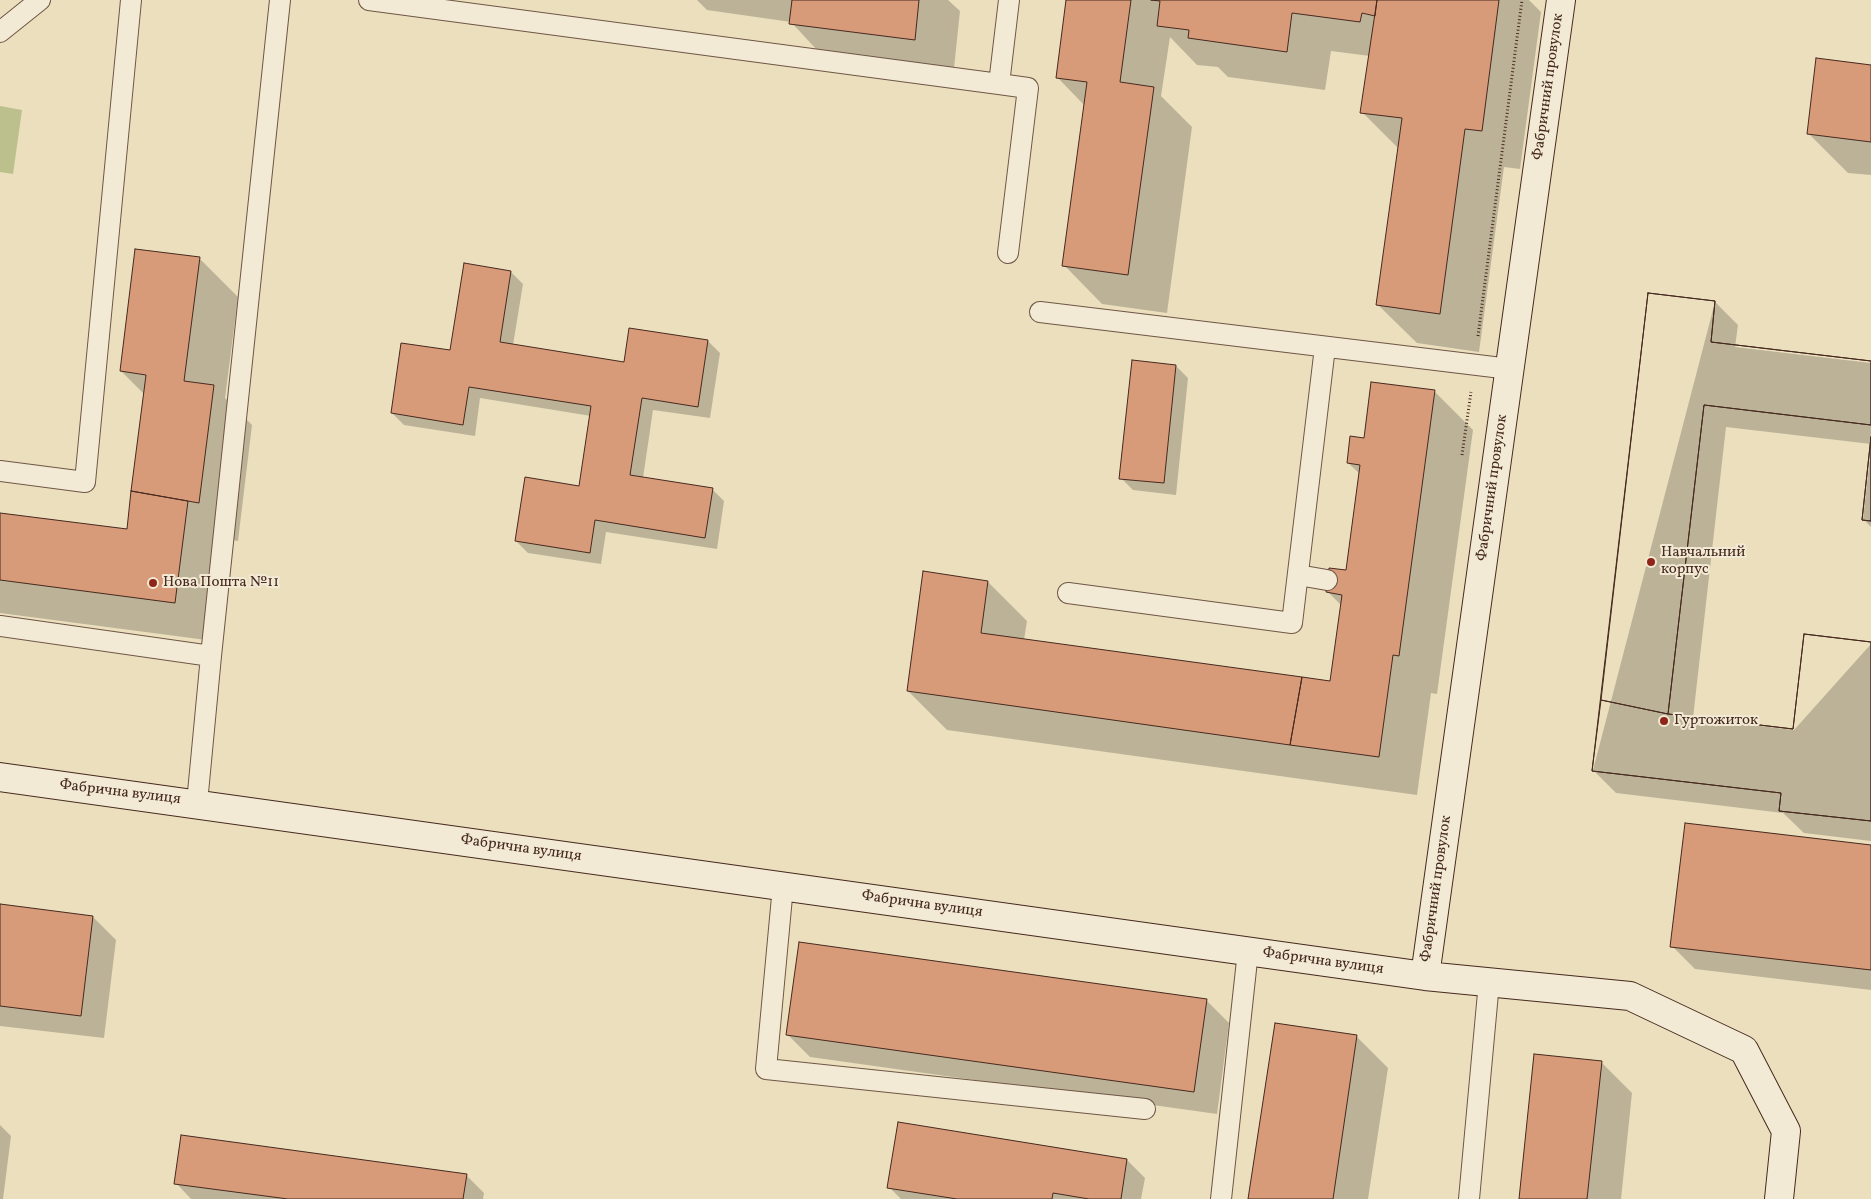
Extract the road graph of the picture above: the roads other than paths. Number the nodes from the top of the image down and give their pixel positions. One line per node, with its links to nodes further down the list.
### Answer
1 (40, 0): 7 (lane)
2 (130, 0): 13 (lane)
3 (280, 0): 18 (lane)
4 (369, 0): 8 (lane)
5 (1009, 0): 8 (lane)
6 (1562, 0): 12 (street, Фабричний провулок)
7 (0, 32)
8 (999, 84): 9 (lane)
9 (1008, 253)
10 (1040, 312): 11 (lane)
11 (1325, 347): 12 (lane); 14 (lane)
12 (1510, 369): 23 (street, Фабричний провулок)
13 (0, 471)
14 (1298, 575): 15 (lane); 16 (lane)
15 (1327, 580)
16 (1068, 593)
17 (0, 626): 18 (lane)
18 (211, 656): 20 (lane)
19 (0, 778): 20 (street, Фабрична вулиця)
20 (197, 803): 21 (street, Фабрична вулиця)
21 (783, 886): 22 (street, Фабрична вулиця); 25 (lane)
22 (1248, 951): 23 (street, Фабрична вулиця); 26 (lane)
23 (1425, 976): 24 (street, Фабрична вулиця)
24 (1489, 982): 27 (lane); 28 (street, Фабрична вулиця)
25 (1144, 1109)
26 (1221, 1199)
27 (1469, 1199)
28 (1779, 1199)

